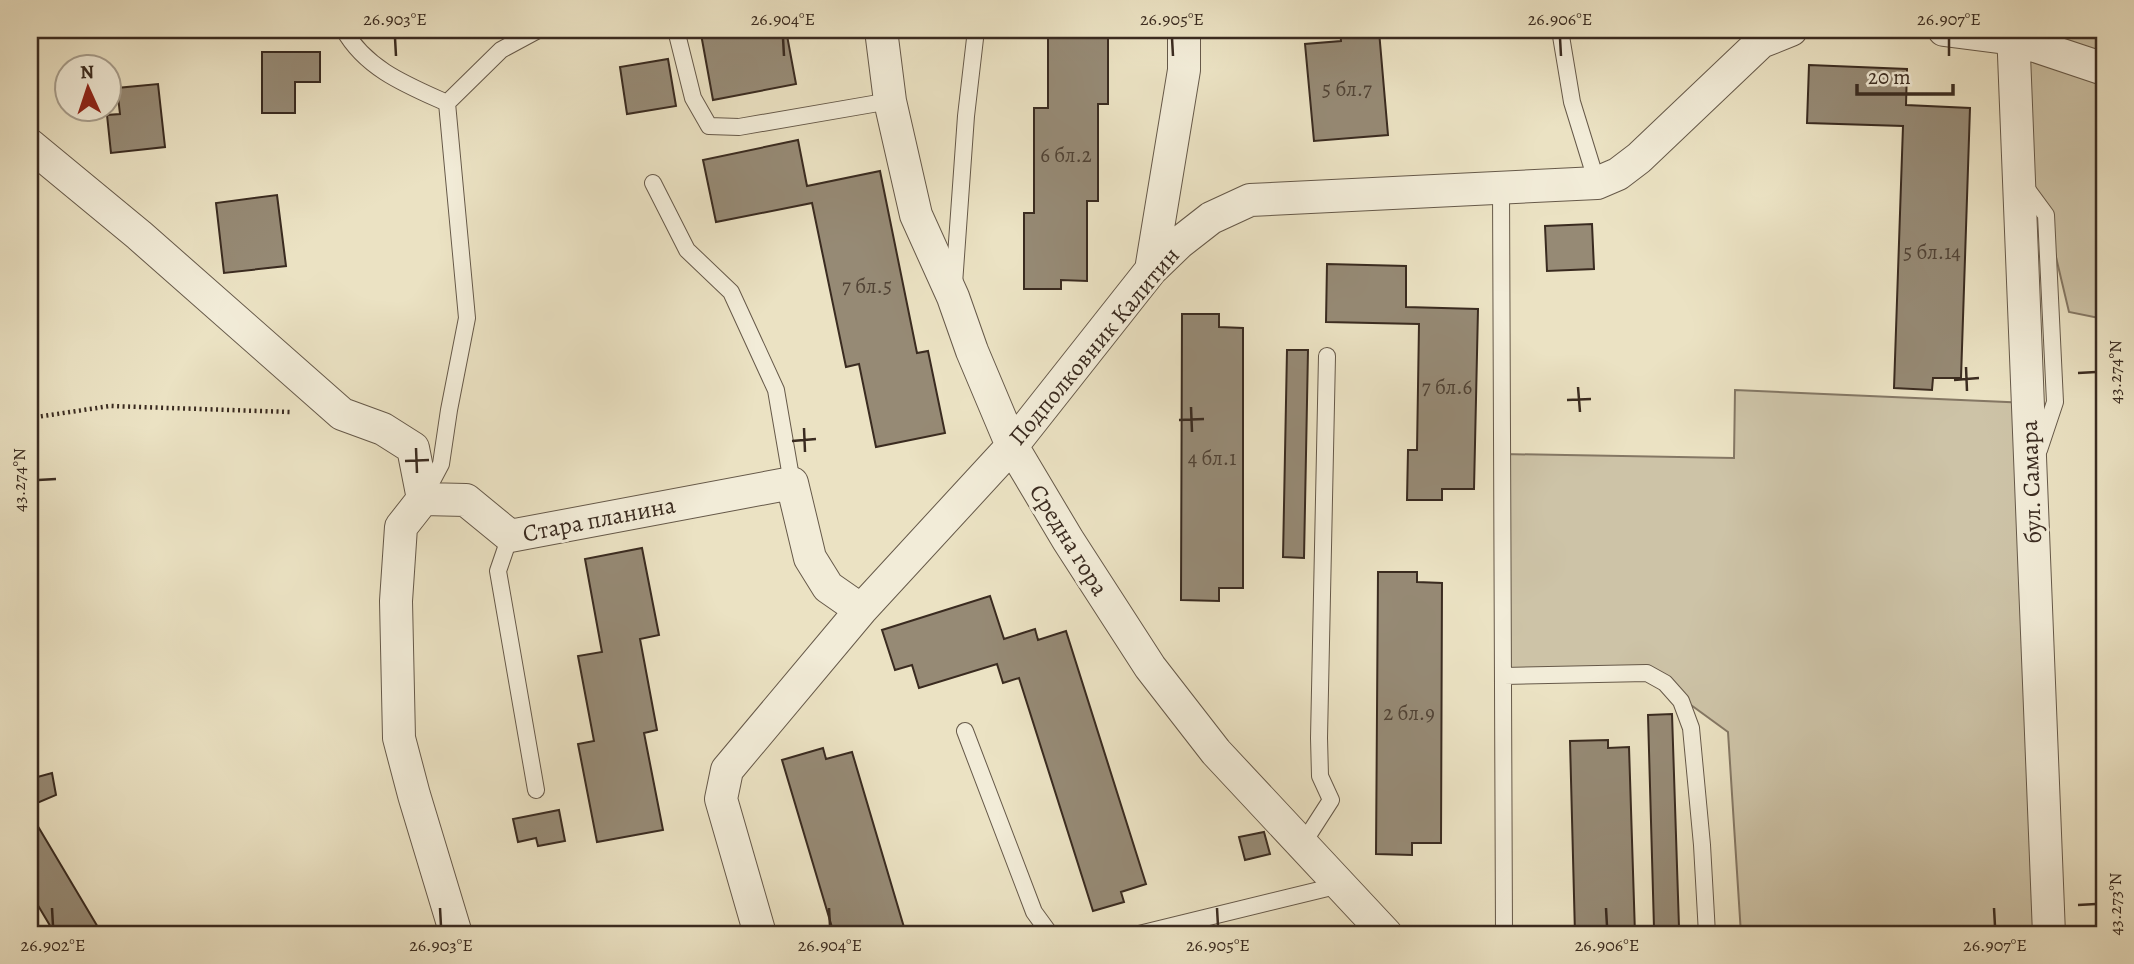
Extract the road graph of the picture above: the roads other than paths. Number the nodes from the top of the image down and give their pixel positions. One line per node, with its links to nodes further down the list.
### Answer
1 (345, 30): 14 (lane)
2 (538, 30): 14 (lane)
3 (676, 30): 13 (lane)
4 (881, 30): 13 (street, Средна гора)
5 (976, 30): 20 (lane)
6 (1184, 30): 19 (street)
7 (1560, 30): 17 (lane)
8 (1791, 30): 11 (street, Подполковник Калитин)
9 (1944, 30): 10 (street)
10 (2014, 34): 12 (street); 40 (street, бул. Самара)
11 (1759, 36): 17 (street, Подполковник Калитин)
12 (2104, 69)
13 (891, 100): 20 (street, Средна гора)
14 (447, 103): 24 (lane)
15 (30, 145): 24 (street)
16 (653, 183): 23 (lane)
17 (1597, 183): 18 (street, Подполковник Калитин)
18 (1501, 187): 19 (street, Подполковник Калитин); 27 (lane)
19 (1151, 270): 22 (street, Подполковник Калитин)
20 (953, 297): 22 (street, Средна гора)
21 (1327, 356): 30 (lane)
22 (1012, 446): 26 (street, Подполковник Калитин); 30 (street, Средна гора)
23 (792, 483): 25 (street, Стара планина); 26 (street)
24 (423, 499): 25 (street, Стара планина); 33 (street)
25 (510, 536): 29 (lane)
26 (861, 610): 34 (street, Подполковник Калитин)
27 (1504, 676): 38 (lane); 39 (lane)
28 (965, 731): 35 (lane)
29 (536, 790)
30 (1302, 845): 31 (street, Средна гора)
31 (1340, 885): 32 (lane); 37 (street, Средна гора)
32 (1201, 928): 36 (lane)
33 (456, 934)
34 (760, 934)
35 (1050, 934)
36 (1139, 934)
37 (1386, 934)
38 (1504, 934)
39 (1707, 934)
40 (2049, 934)

